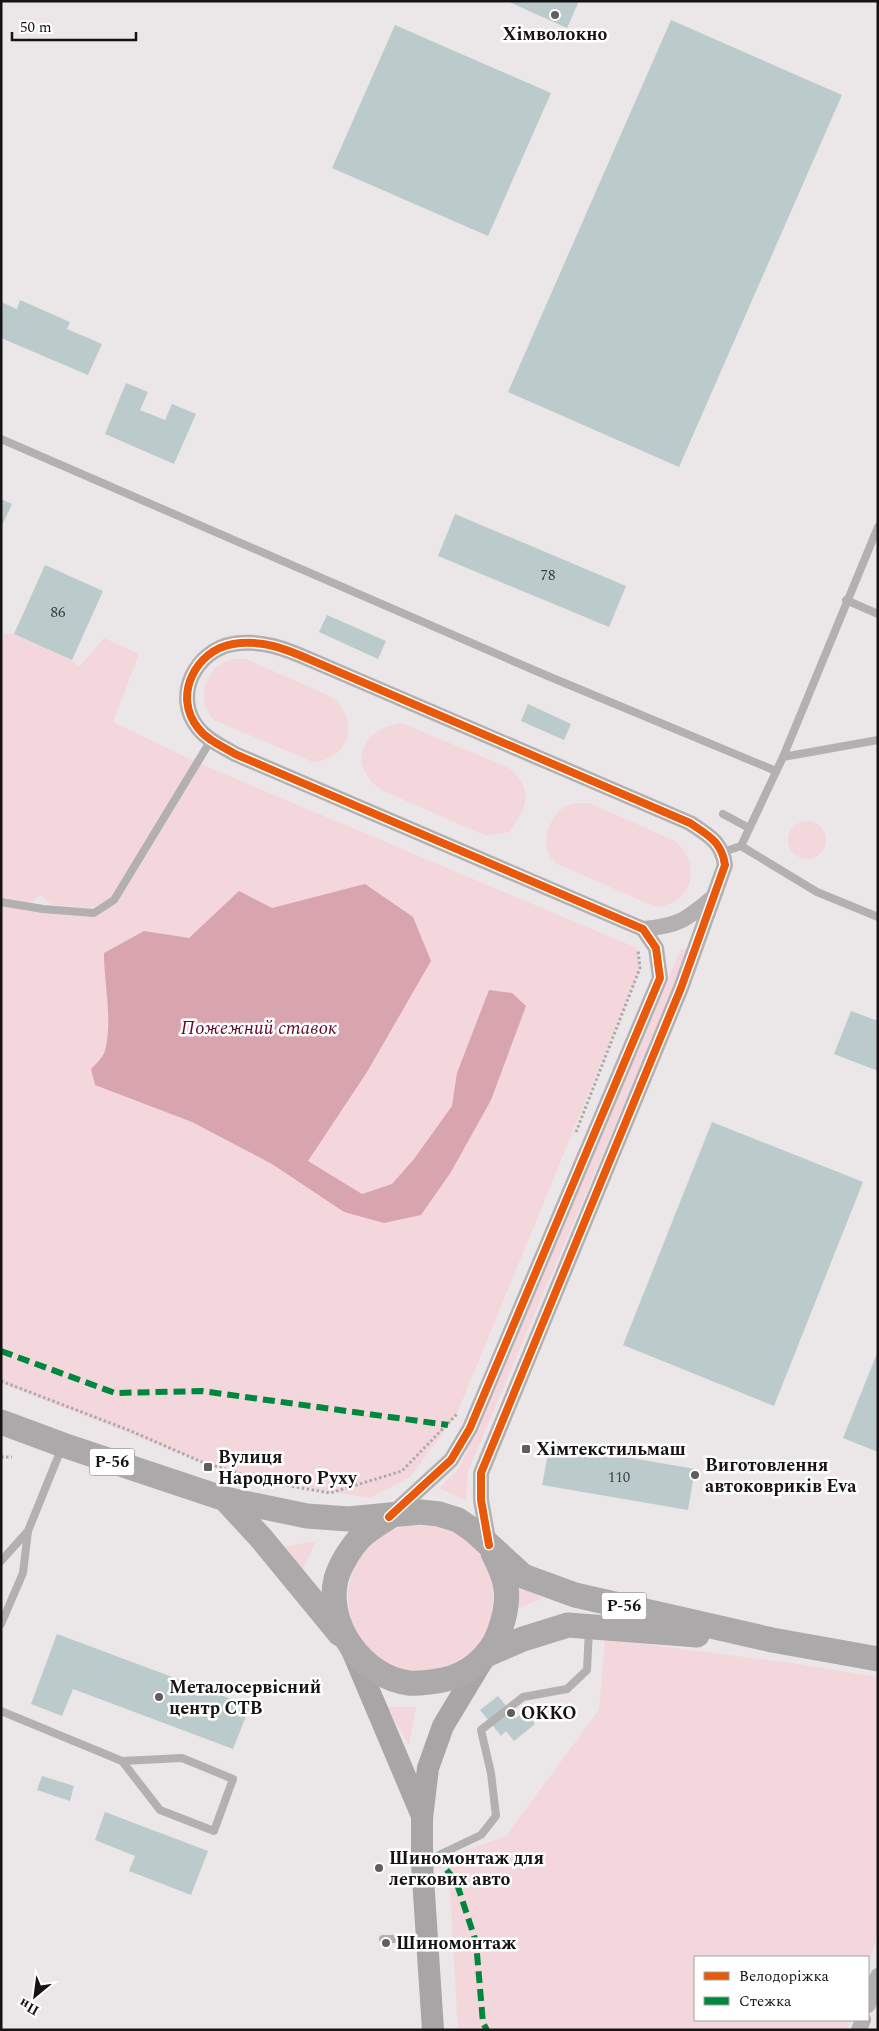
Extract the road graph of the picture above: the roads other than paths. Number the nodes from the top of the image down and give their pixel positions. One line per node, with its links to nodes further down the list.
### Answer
1 (1, 439): 8 (lane)
2 (878, 527): 3 (lane)
3 (846, 600): 4 (lane); 7 (lane)
4 (878, 614)
5 (211, 740): 12 (street); 14 (lane); 16 (street)
6 (878, 740): 7 (lane)
7 (783, 757): 8 (lane)
8 (776, 771): 10 (lane)
9 (723, 814): 10 (lane)
10 (749, 828): 11 (lane)
11 (741, 846): 12 (lane); 15 (lane)
12 (723, 852): 13 (street)
13 (712, 898): 16 (street); 22 (street)
14 (1, 902)
15 (878, 917)
16 (643, 928): 20 (street)
17 (1, 1422): 18 (main road, Р-56)
18 (62, 1445): 19 (main road, Р-56); 21 (lane)
19 (225, 1499): 20 (main road, Р-56); 27 (main road, Р-56)
20 (389, 1517): 22 (main road, Р-56); 27 (main road)
21 (28, 1531): 23 (lane); 24 (lane)
22 (489, 1545): 26 (main road, Р-56); 28 (main road)
23 (1, 1561)
24 (1, 1624)
25 (589, 1627): 26 (main road, Р-56); 28 (main road, Р-56); 33 (lane)
26 (772, 1640): 29 (main road, Р-56)
27 (349, 1644): 28 (main road, Р-56); 32 (main road)
28 (486, 1655): 32 (main road)
29 (878, 1659)
30 (1, 1711): 31 (lane)
31 (122, 1761): 31 (lane)
32 (422, 1818): 33 (main road)
33 (422, 1864): 35 (main road)
34 (382, 1939): 35 (lane)
35 (427, 1939): 38 (main road)
36 (878, 1976): 37 (street)
37 (869, 2002)
38 (433, 2030)

